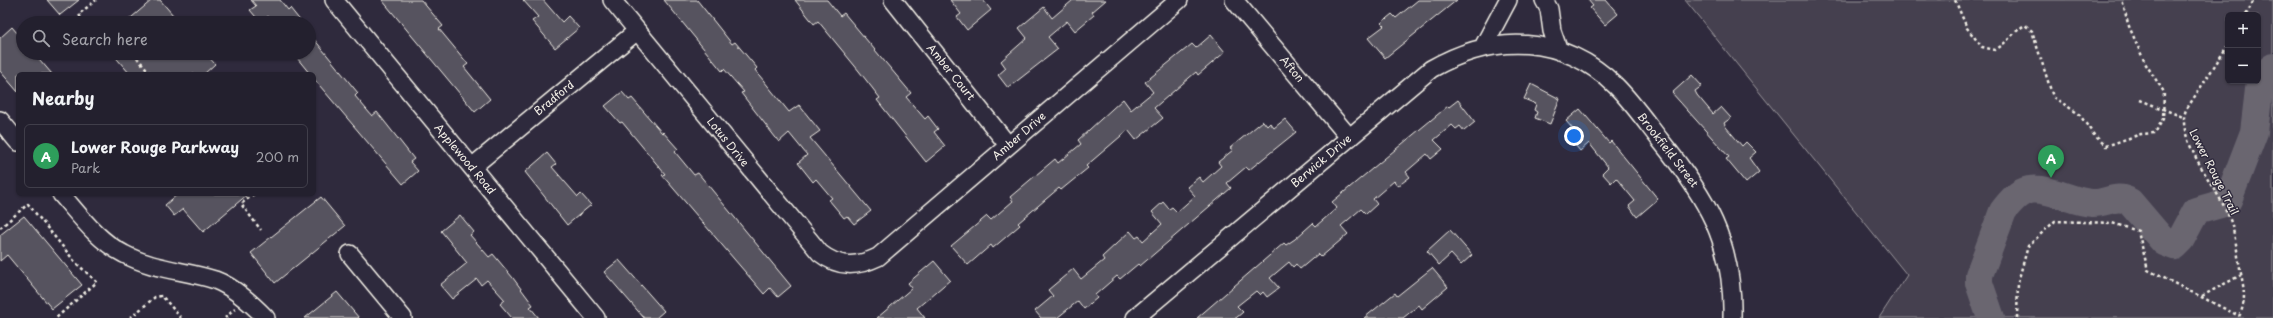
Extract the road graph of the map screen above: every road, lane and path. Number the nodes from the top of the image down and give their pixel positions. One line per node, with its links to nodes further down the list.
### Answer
1 (96, 0): 13 (path)
2 (334, 0): 28 (street, Applewood Road)
3 (612, 0): 14 (street, Lotus Drive)
4 (893, 0): 27 (street, Amber Court)
5 (1179, 0): 27 (street, Amber Drive)
6 (1234, 0): 25 (street, Afton)
7 (1508, 0): 16 (street)
8 (1544, 0): 18 (street)
9 (1955, 0): 22 (path)
10 (2120, 0): 22 (path)
11 (2254, 0): 12 (path)
12 (2248, 12)
13 (80, 16)
14 (637, 31): 28 (street, Bradford); 34 (street, Lotus Drive)
15 (1525, 44): 16 (street, Berwick Drive); 18 (street, Brookfield Street)
16 (1483, 47): 25 (street, Berwick Drive)
17 (2226, 48): 23 (path, Lower Rouge Trail)
18 (1559, 51): 47 (street, Brookfield Street)
19 (139, 60): 20 (path)
20 (149, 72)
21 (2140, 100): 22 (path)
22 (2163, 110): 23 (path)
23 (2183, 117): 35 (path, Lower Rouge Trail)
24 (0, 120): 26 (street)
25 (1349, 137): 46 (street, Berwick Drive)
26 (16, 140)
27 (1008, 145): 34 (street, Amber Drive)
28 (472, 167): 45 (street, Applewood Road)
29 (63, 196): 43 (street)
30 (251, 196): 32 (path)
31 (0, 228): 39 (path)
32 (261, 230)
33 (350, 254): 44 (street)
34 (856, 265)
35 (2241, 275): 36 (path); 38 (path, Lower Rouge Trail)
36 (2202, 296): 38 (path); 48 (path)
37 (235, 309): 42 (path)
38 (2239, 317)
39 (56, 318)
40 (130, 318): 41 (path)
41 (181, 318)
42 (225, 318)
43 (266, 318)
44 (403, 318)
45 (596, 318)
46 (1135, 318)
47 (1732, 318)
48 (2017, 318)

